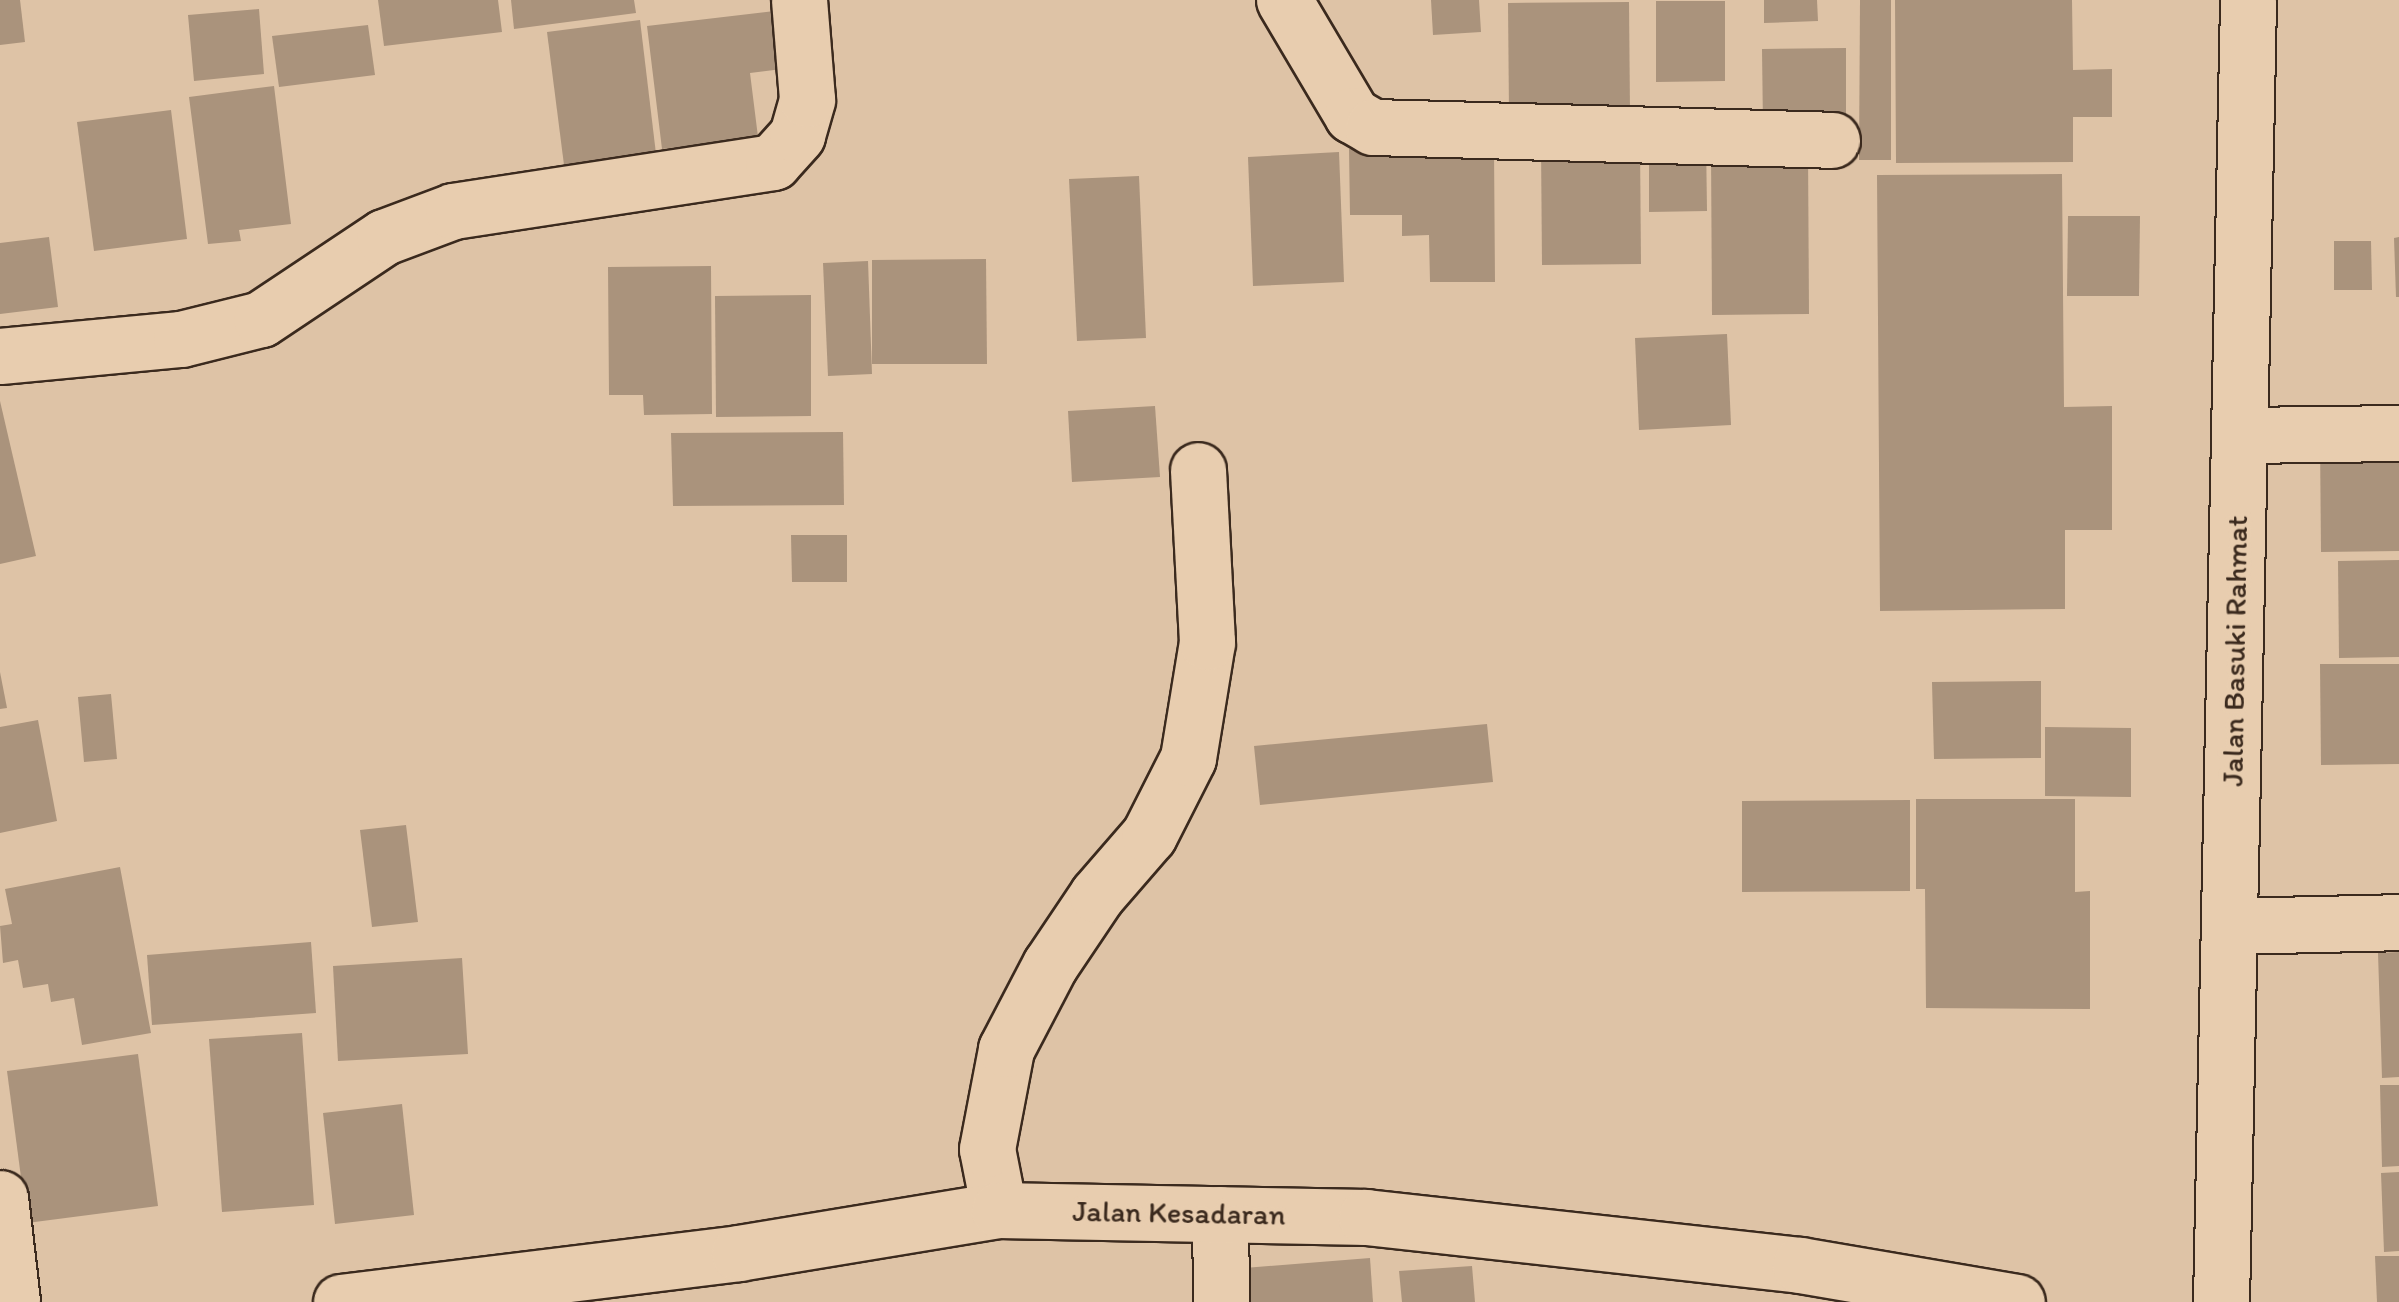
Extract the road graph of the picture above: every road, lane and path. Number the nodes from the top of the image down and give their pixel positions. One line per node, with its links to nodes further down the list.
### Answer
1 (800, 0): 5 (main road)
2 (1284, 0): 4 (main road)
3 (2248, 0): 7 (main road, Jalan Basuki Rahmat)
4 (1832, 140)
5 (0, 356)
6 (2399, 433): 7 (main road)
7 (2239, 435): 10 (main road, Jalan Basuki Rahmat)
8 (1198, 470): 12 (main road)
9 (2399, 922): 10 (main road)
10 (2230, 926): 18 (main road, Jalan Basuki Rahmat)
11 (0, 1198): 14 (main road)
12 (998, 1210): 13 (main road, Jalan Kesadaran); 15 (main road, Jalan Kesadaran)
13 (1220, 1214): 16 (main road); 17 (main road, Jalan Kesadaran)
14 (12, 1302)
15 (341, 1302)
16 (1221, 1302)
17 (2017, 1302)
18 (2221, 1302)

